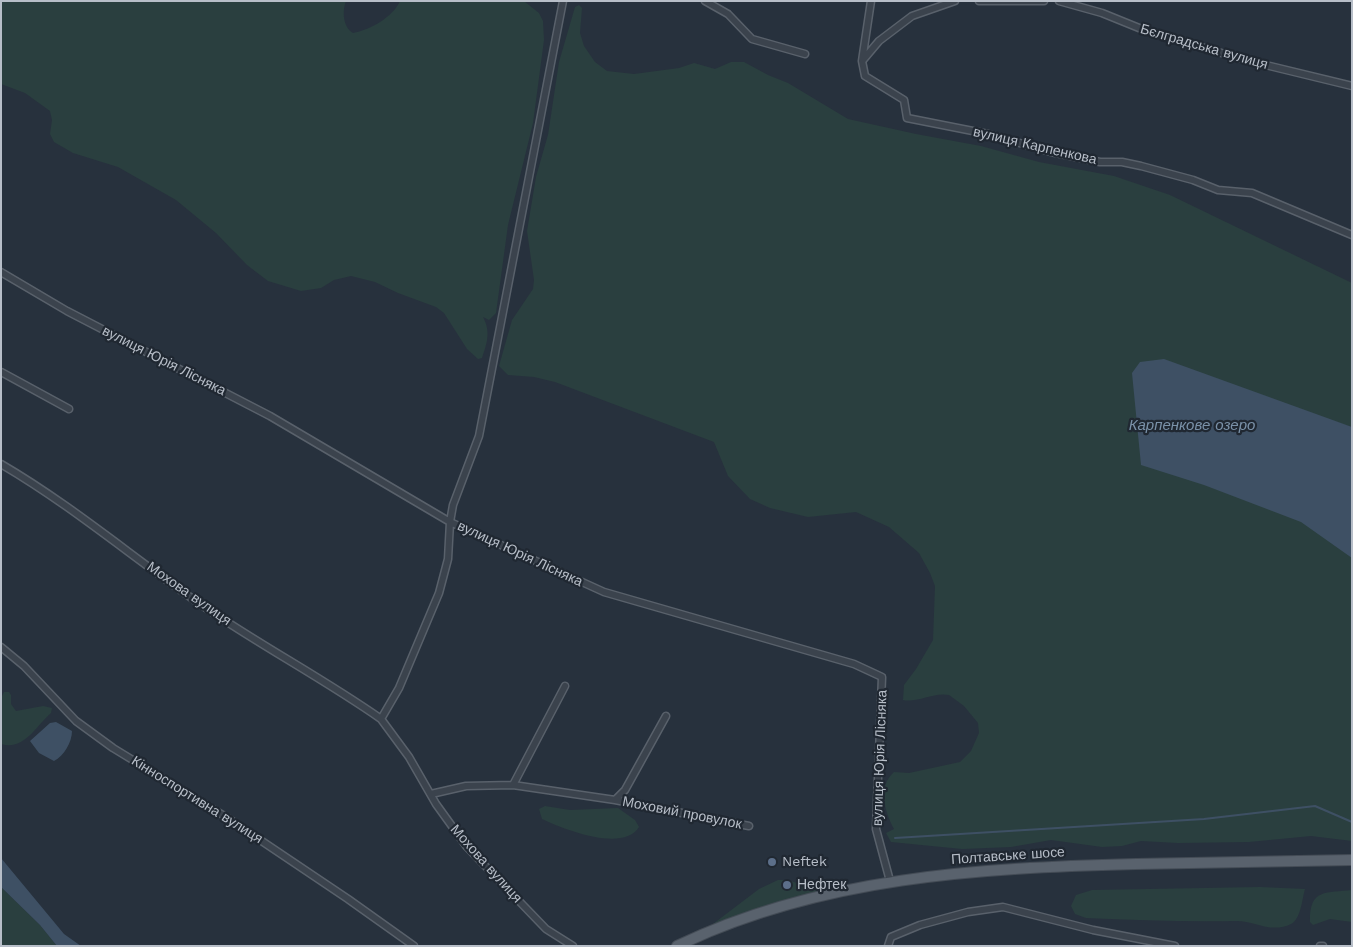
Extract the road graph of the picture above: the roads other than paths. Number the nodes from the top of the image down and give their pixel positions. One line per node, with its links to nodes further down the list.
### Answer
1 (563, 1): 16 (street)
2 (704, 1): 8 (street)
3 (872, 1): 9 (street)
4 (955, 1): 9 (street)
5 (979, 1): 6 (street)
6 (1044, 1)
7 (1059, 1): 10 (street, Бєлградська вулиця)
8 (804, 54)
9 (862, 61): 11 (street, вулиця Карпенкова)
10 (1352, 86)
11 (1352, 235)
12 (1, 272): 16 (street, вулиця Юрія Лісняка)
13 (1, 372): 14 (street)
14 (69, 408)
15 (1, 464): 20 (street, Мохова вулиця)
16 (450, 522): 20 (street); 26 (street, вулиця Юрія Лісняка)
17 (1, 648): 27 (street, Кінноспортивна вулиця)
18 (565, 686): 21 (street)
19 (666, 716): 23 (street, Моховий провулок)
20 (381, 719): 22 (street, Мохова вулиця)
21 (513, 785): 22 (street, Моховий провулок); 23 (street, Моховий провулок)
22 (430, 794): 28 (street, Мохова вулиця)
23 (615, 800): 24 (street, Моховий провулок)
24 (748, 826)
25 (1352, 860): 26 (main road, Полтавське шосе)
26 (890, 881): 29 (main road, Полтавське шосе)
27 (414, 946)
28 (573, 946)
29 (677, 946)
30 (888, 946): 31 (street)
31 (1175, 946)

